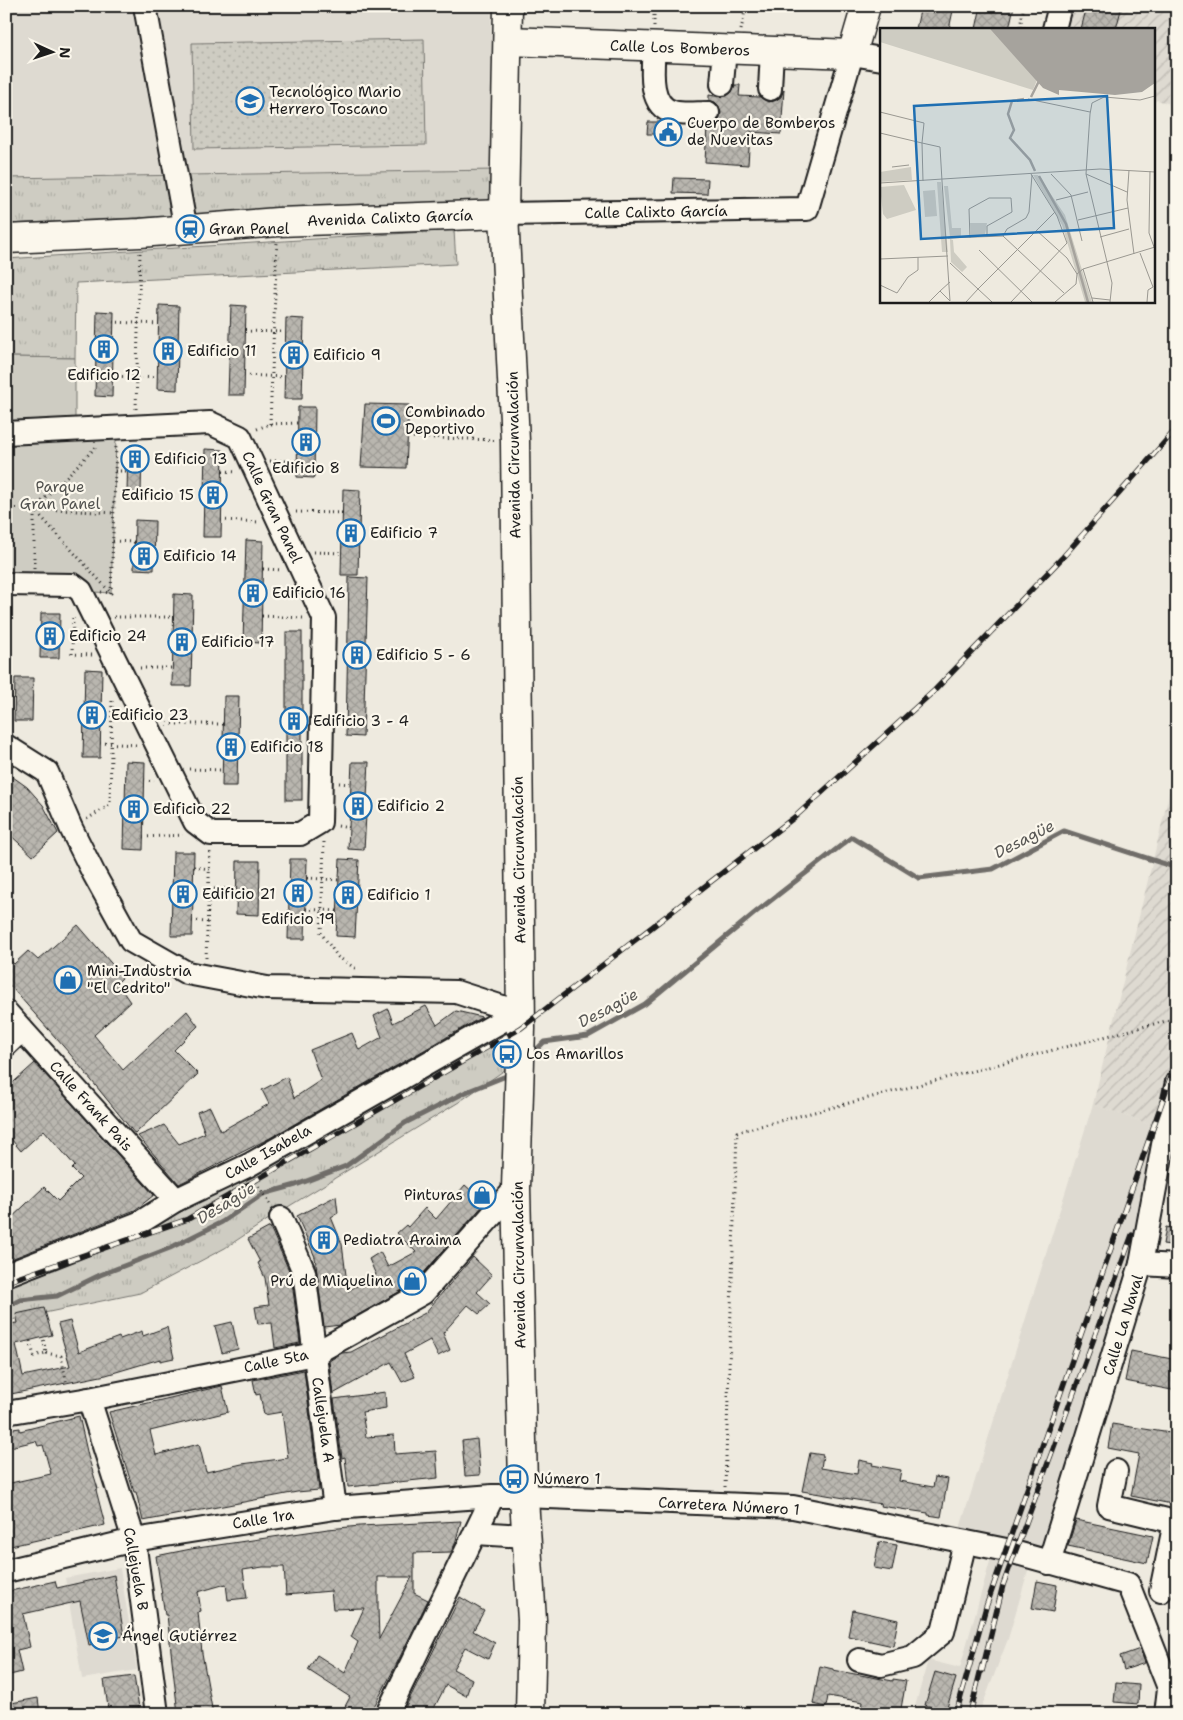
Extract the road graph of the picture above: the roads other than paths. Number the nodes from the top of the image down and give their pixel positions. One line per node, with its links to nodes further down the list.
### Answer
1 (145, 6): 16 (street)
2 (508, 6): 6 (main road, Avenida Circunvalación)
3 (866, 6): 10 (main road)
4 (1060, 6): 5 (street)
5 (1054, 28)
6 (508, 41): 7 (main road, Calle Los Bomberos); 15 (main road, Avenida Circunvalación)
7 (654, 46): 8 (main road, Calle Los Bomberos); 14 (street)
8 (725, 49): 9 (main road, Calle Los Bomberos); 12 (street)
9 (772, 51): 10 (main road, Calle Los Bomberos); 13 (street)
10 (852, 54): 11 (street); 15 (street, Calle Calixto García)
11 (880, 59)
12 (722, 84)
13 (770, 89)
14 (708, 113)
15 (504, 214): 16 (main road, Avenida Calixto García); 21 (main road, Avenida Circunvalación)
16 (186, 230): 17 (main road, Avenida Calixto García)
17 (6, 239)
18 (6, 433): 19 (street, Calle Gran Panel)
19 (6, 584)
20 (6, 746): 21 (street)
21 (519, 1011): 26 (main road, Avenida Circunvalación); 27 (street, Calle Isabela)
22 (6, 1012): 23 (street, Calle Frank Pais)
23 (22, 1030): 24 (street); 27 (street, Calle Frank Pais)
24 (6, 1045)
25 (1177, 1082): 29 (street, Calle La Naval)
26 (516, 1188): 32 (street, Calle 5ta); 37 (main road, Avenida Circunvalación)
27 (176, 1200): 31 (street, Calle Isabela)
28 (281, 1218): 32 (street, Callejuela A)
29 (1141, 1264): 30 (street); 43 (street, Calle La Naval)
30 (1177, 1266)
31 (6, 1275)
32 (314, 1354): 33 (street, Calle 5ta); 38 (street, Callejuela A)
33 (82, 1400): 34 (street, Calle 5ta); 41 (street, Callejuela B)
34 (6, 1412)
35 (1116, 1471): 45 (street)
36 (493, 1496): 37 (street, Calle 1ra); 38 (street, Calle 1ra); 39 (street)
37 (524, 1496): 40 (main road, Avenida Circunvalación); 42 (street, Carretera Número 1)
38 (335, 1508): 41 (street, Calle 1ra)
39 (475, 1533): 40 (street); 48 (street)
40 (526, 1536): 49 (main road, Avenida Circunvalación)
41 (134, 1540): 44 (street, Calle 1ra); 47 (street, Callejuela B)
42 (965, 1542): 43 (street, Carretera Número 1); 46 (street)
43 (1049, 1562): 45 (street, Carretera Número 1)
44 (6, 1571)
45 (1152, 1589): 50 (street)
46 (859, 1660)
47 (157, 1714)
48 (387, 1714)
49 (530, 1714)
50 (1166, 1714)

